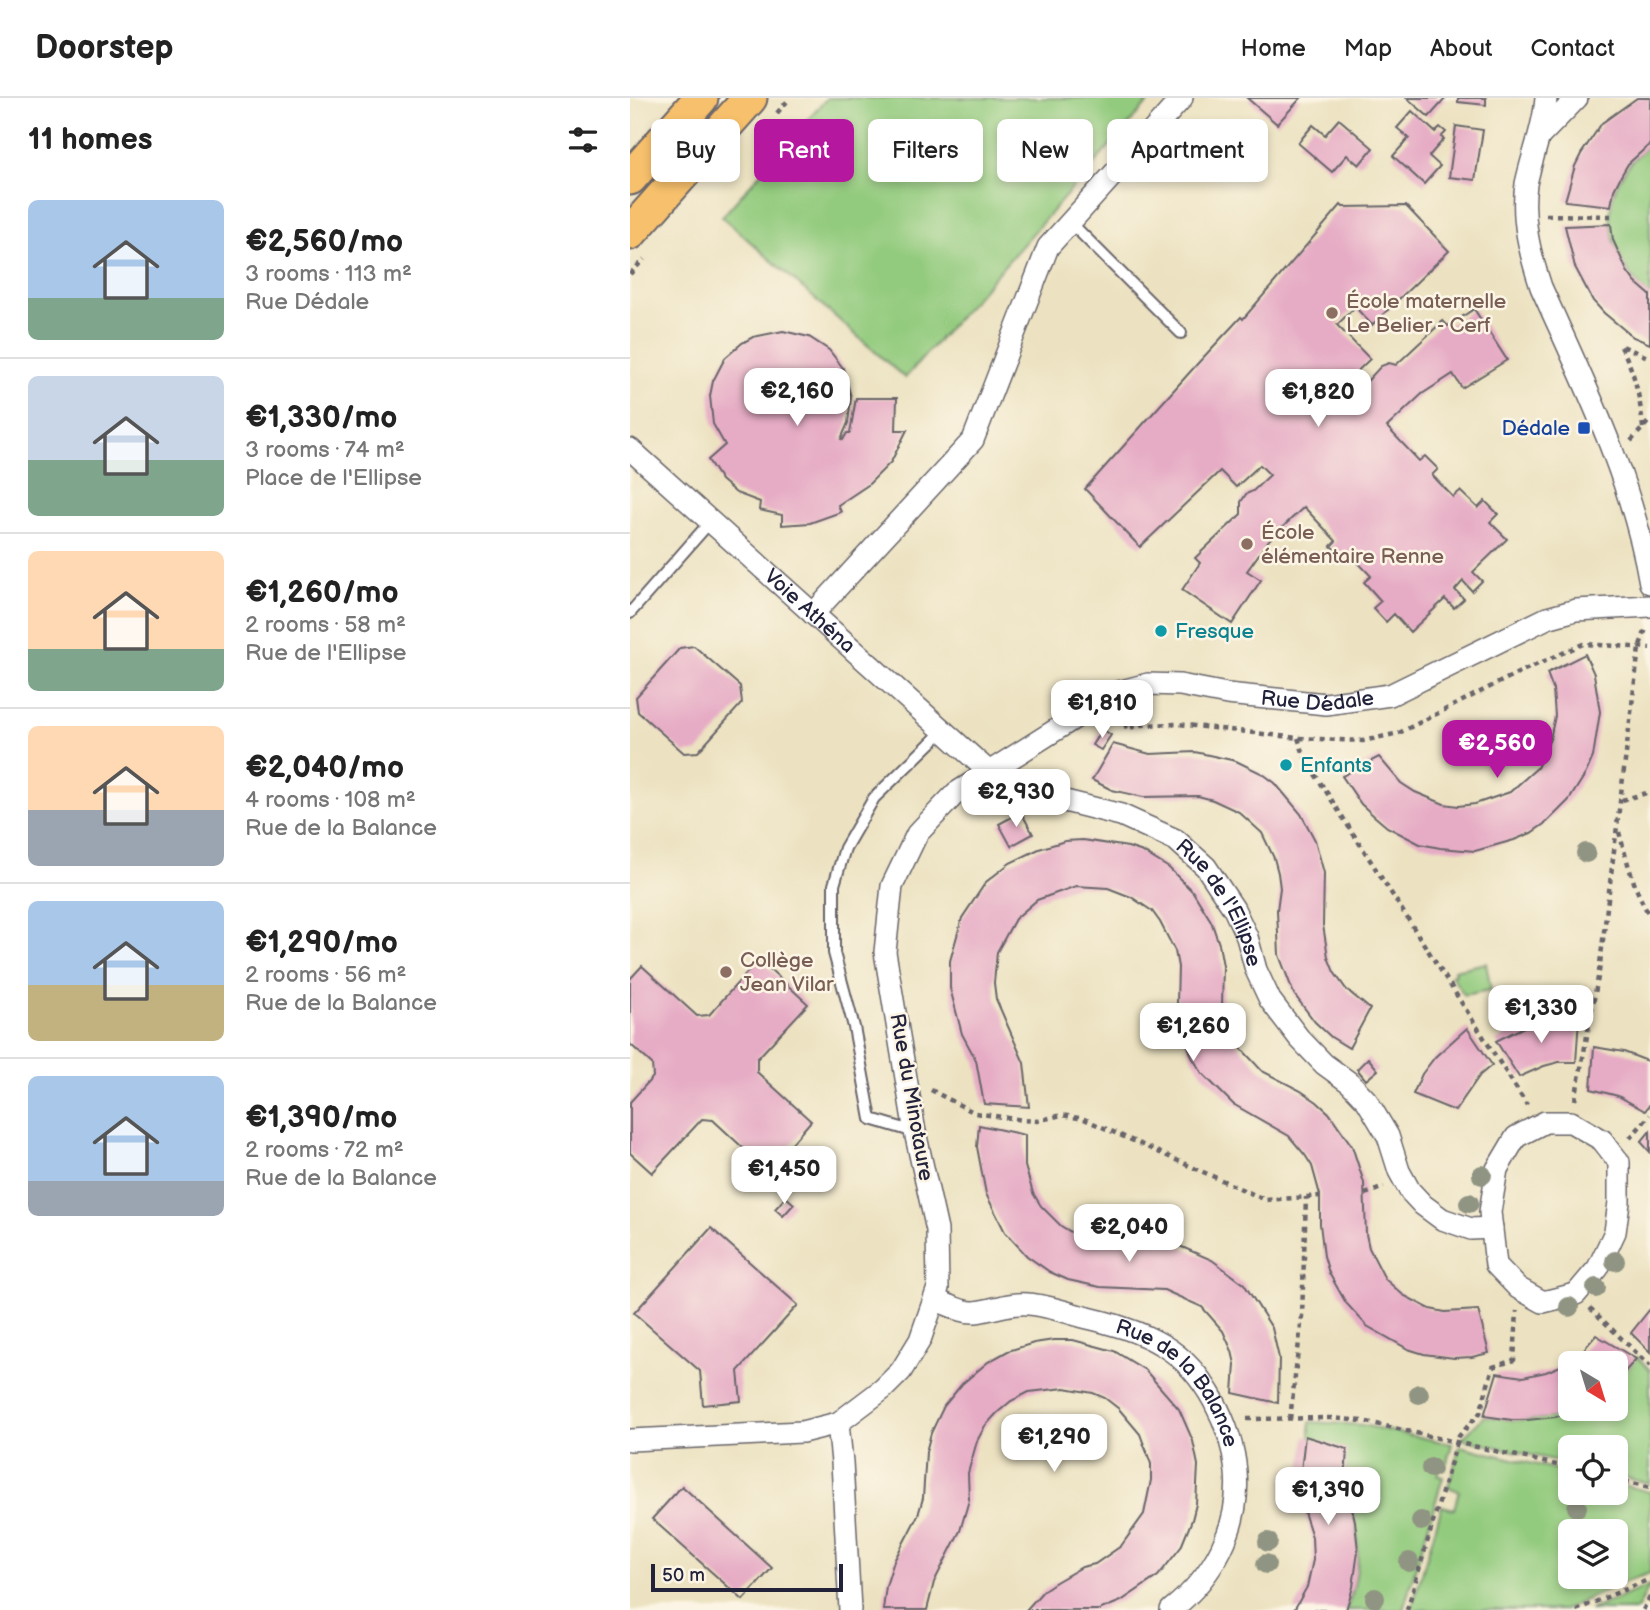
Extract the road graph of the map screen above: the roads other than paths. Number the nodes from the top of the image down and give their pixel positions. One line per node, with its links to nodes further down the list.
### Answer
1 (701, 98): 7 (main road)
2 (750, 98): 9 (main road)
3 (1182, 98): 8 (street)
4 (1546, 98): 6 (street)
5 (1577, 98): 6 (street)
6 (1540, 136): 13 (street)
7 (630, 178)
8 (1070, 222): 10 (lane); 15 (street)
9 (630, 233)
10 (1181, 333)
11 (630, 449): 12 (street, Voie Athéna)
12 (710, 522): 14 (lane); 15 (street, Voie Athéna)
13 (1650, 583)
14 (630, 613)
15 (813, 614): 17 (street, Voie Athéna)
16 (1648, 616): 18 (street, Rue Dédale)
17 (943, 731): 18 (street, Voie Athéna); 19 (lane)
18 (988, 771): 19 (street, Rue du Minotaure); 20 (street, Rue de l'Ellipse)
19 (915, 1132): 21 (street, Rue du Minotaure)
20 (1492, 1228): 20 (street)
21 (935, 1300): 22 (street, Rue du Minotaure); 25 (street, Rue de la Balance)
22 (838, 1423): 23 (street, Rue du Minotaure); 24 (street)
23 (630, 1440)
24 (850, 1610)
25 (1171, 1610)

